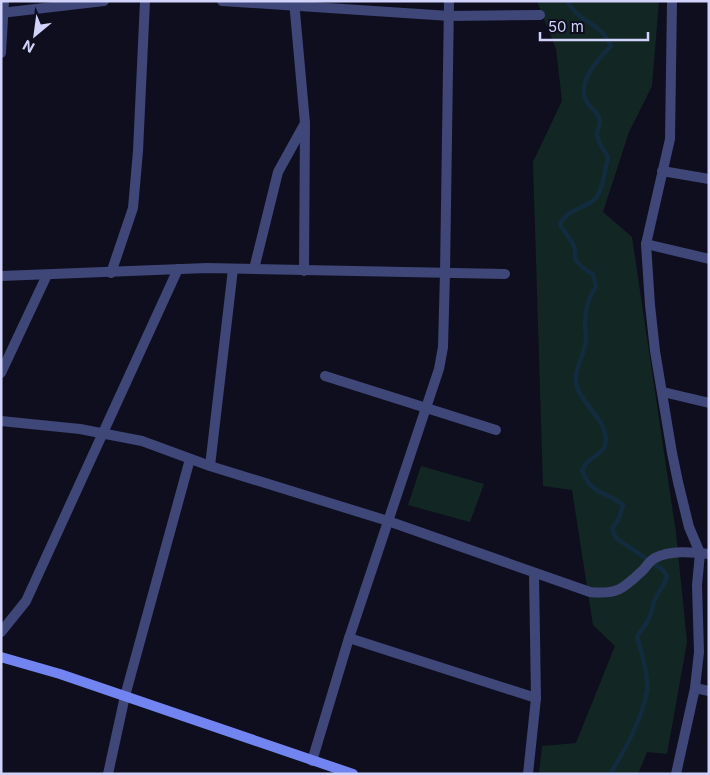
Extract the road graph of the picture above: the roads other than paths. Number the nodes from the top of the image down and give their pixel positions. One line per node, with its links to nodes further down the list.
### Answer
1 (4, 1): 8 (street)
2 (104, 1): 8 (street)
3 (145, 1): 21 (street)
4 (222, 1): 7 (street)
5 (449, 1): 10 (street)
6 (672, 1): 13 (street)
7 (294, 3): 10 (street); 12 (street)
8 (3, 13): 11 (street)
9 (540, 15): 10 (street)
10 (450, 16): 22 (street)
11 (1, 53)
12 (305, 122): 19 (street); 20 (street)
13 (662, 171): 14 (street); 15 (street)
14 (709, 179)
15 (646, 244): 16 (street); 28 (street)
16 (709, 259)
17 (178, 269): 18 (street); 21 (street); 33 (street)
18 (233, 269): 19 (street); 35 (street)
19 (254, 269): 20 (street)
20 (304, 271): 22 (street)
21 (111, 273): 24 (street)
22 (445, 273): 23 (street); 30 (street)
23 (505, 274)
24 (47, 275): 25 (street); 26 (street)
25 (1, 276)
26 (1, 373)
27 (325, 376): 30 (street)
28 (663, 392): 29 (street); 37 (street)
29 (709, 403)
30 (426, 408): 32 (street); 36 (street)
31 (1, 421): 33 (street)
32 (496, 430)
33 (103, 432): 34 (street); 39 (street)
34 (190, 459): 35 (street); 44 (street)
35 (210, 466): 36 (street)
36 (388, 521): 38 (street); 40 (street)
37 (704, 553): 38 (street); 42 (street)
38 (534, 574): 45 (street)
39 (1, 632)
40 (350, 638): 45 (street); 46 (street)
41 (1, 657): 44 (street)
42 (695, 688): 43 (street); 50 (street)
43 (709, 691)
44 (125, 696): 46 (street); 47 (street)
45 (536, 698): 49 (street)
46 (312, 761): 48 (street)
47 (108, 774)
48 (353, 774)
49 (528, 774)
50 (676, 774)

